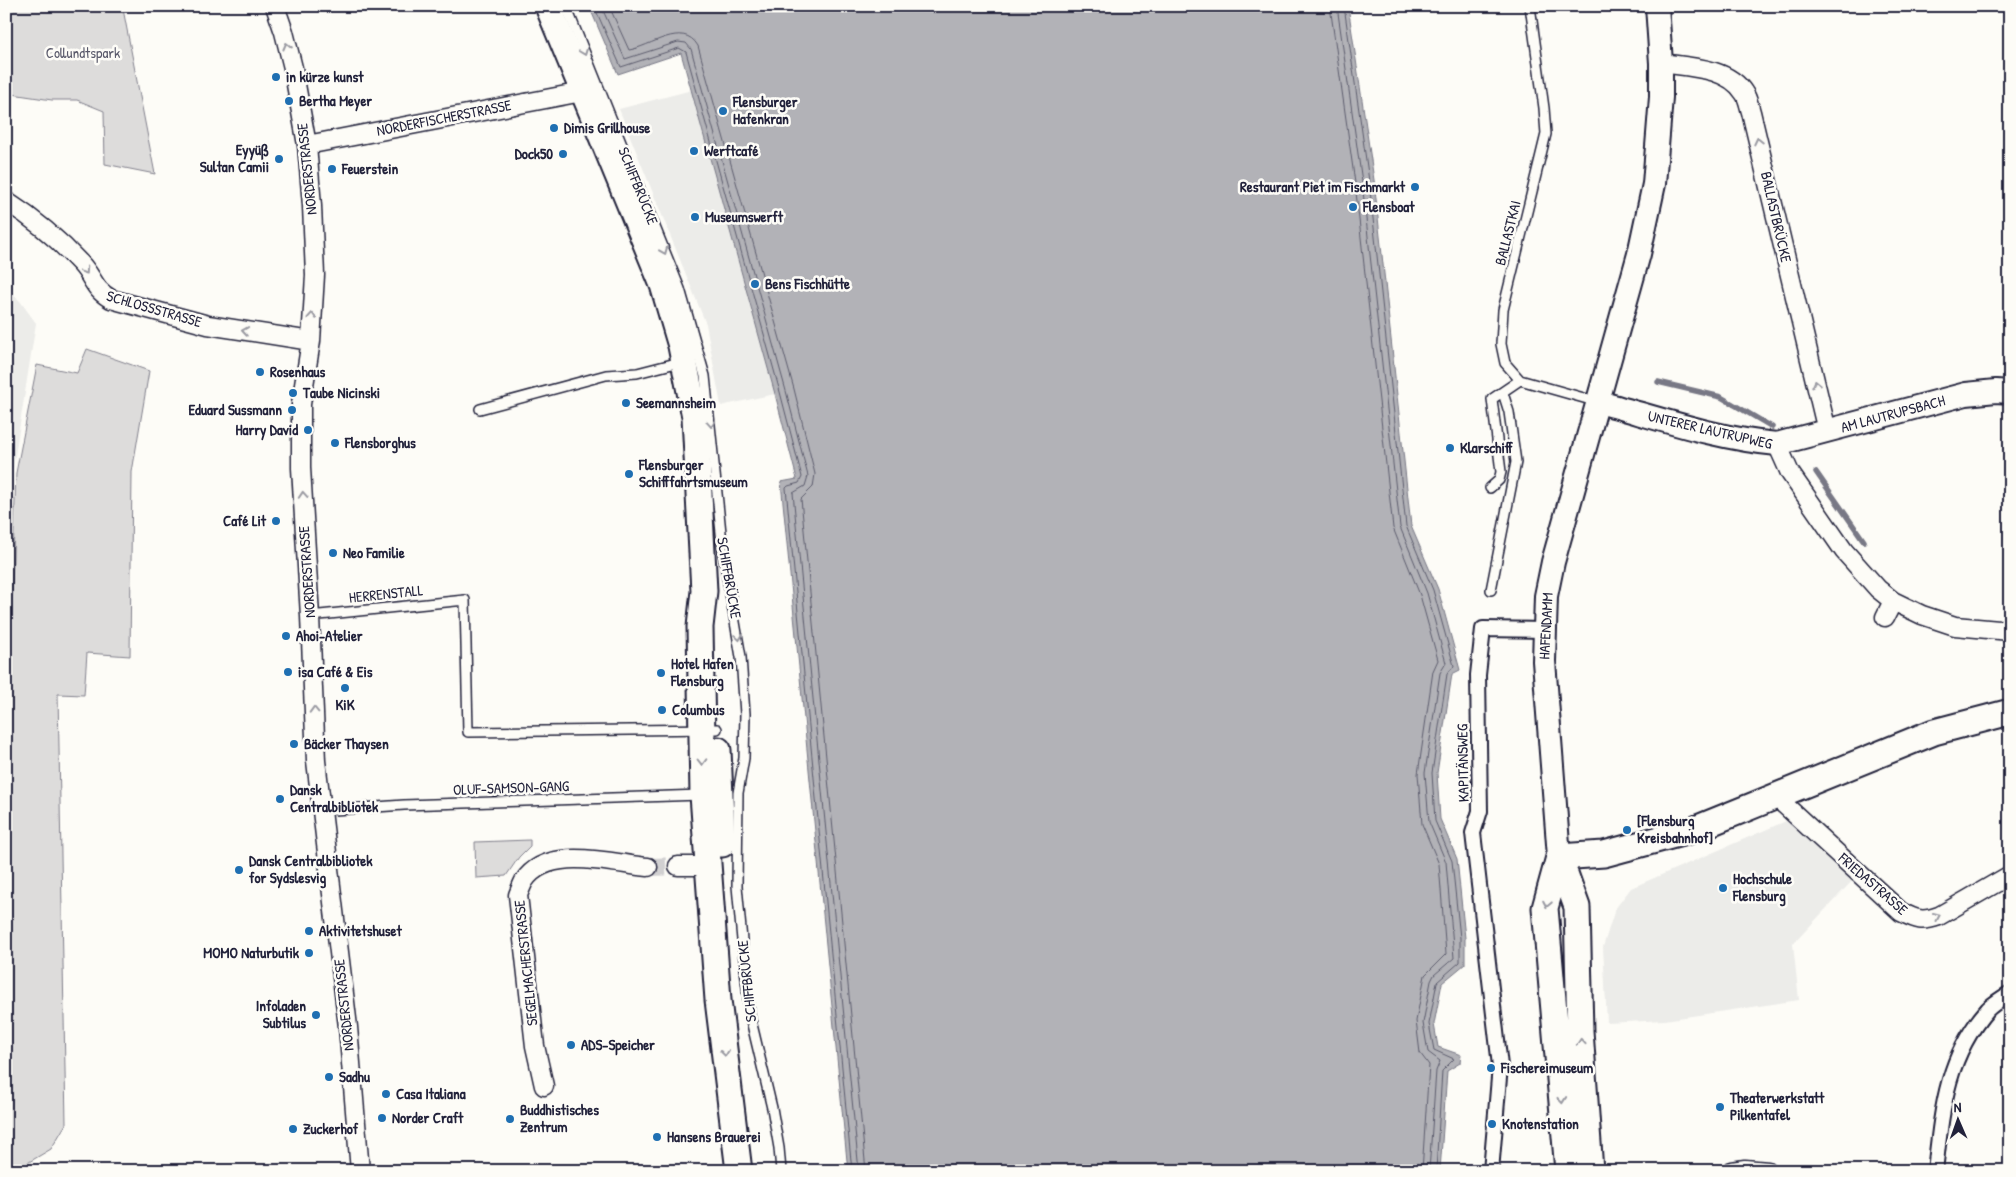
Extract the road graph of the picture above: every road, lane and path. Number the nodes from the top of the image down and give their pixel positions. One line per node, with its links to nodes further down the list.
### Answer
1 (274, 6): 8 (street, NORDERSTRASSE, one-way to 1)
2 (548, 6): 7 (main road, SCHIFFBRÜCKE)
3 (566, 6): 39 (lane, SCHIFFBRÜCKE, one-way to 39)
4 (1530, 6): 12 (lane, BALLASTKAI)
5 (1657, 6): 6 (street)
6 (1661, 63): 15 (street); 17 (street, BALLASTBRÜCKE, one-way to 6)
7 (582, 92): 8 (street, NORDERFISCHERSTRASSE); 11 (main road, SCHIFFBRÜCKE)
8 (307, 145): 10 (street, NORDERSTRASSE, one-way to 8)
9 (6, 201): 10 (street, SCHLOSSSTRASSE)
10 (310, 340): 21 (street, NORDERSTRASSE, one-way to 10)
11 (684, 361): 16 (lane); 25 (main road, SCHIFFBRÜCKE)
12 (1520, 380): 14 (lane); 15 (lane)
13 (2010, 392): 17 (street, AM LAUTRUPSBACH)
14 (1503, 393): 19 (lane); 20 (lane)
15 (1599, 402): 18 (street, UNTERER LAUTRUPWEG); 22 (street, HAFENDAMM)
16 (480, 409)
17 (1828, 432): 18 (street, AM LAUTRUPSBACH)
18 (1777, 444): 23 (street, UNTERER LAUTRUPWEG)
19 (1490, 488)
20 (1491, 590)
21 (310, 616): 25 (lane, HERRENSTALL); 28 (street, NORDERSTRASSE, one-way to 21)
22 (1544, 630): 29 (street, HAFENDAMM); 40 (street, KAPITÄNSWEG)
23 (2010, 631)
24 (2010, 712): 27 (main road)
25 (709, 729): 26 (main road, SCHIFFBRÜCKE, one-way to 26); 38 (main road, SCHIFFBRÜCKE)
26 (703, 795): 28 (lane, OLUF-SAMSON-GANG); 31 (main road, SCHIFFBRÜCKE)
27 (1775, 796): 29 (main road); 33 (street, FRIEDASTRASSE, one-way to 33)
28 (321, 811): 36 (street, NORDERSTRASSE)
29 (1559, 857): 41 (main road, HAFENDAMM, one-way to 41); 42 (main road, HAFENDAMM, one-way to 29)
30 (678, 866): 31 (street)
31 (707, 866): 37 (main road, SCHIFFBRÜCKE, one-way to 37)
32 (648, 867): 35 (street, SEGELMACHERSTRASSE)
33 (2010, 875)
34 (2010, 993): 45 (street)
35 (544, 1086)
36 (360, 1171)
37 (739, 1171)
38 (756, 1171)
39 (781, 1171)
40 (1491, 1171)
41 (1568, 1171)
42 (1590, 1171)
43 (1732, 1171): 44 (street)
44 (1768, 1171)
45 (1935, 1171)

